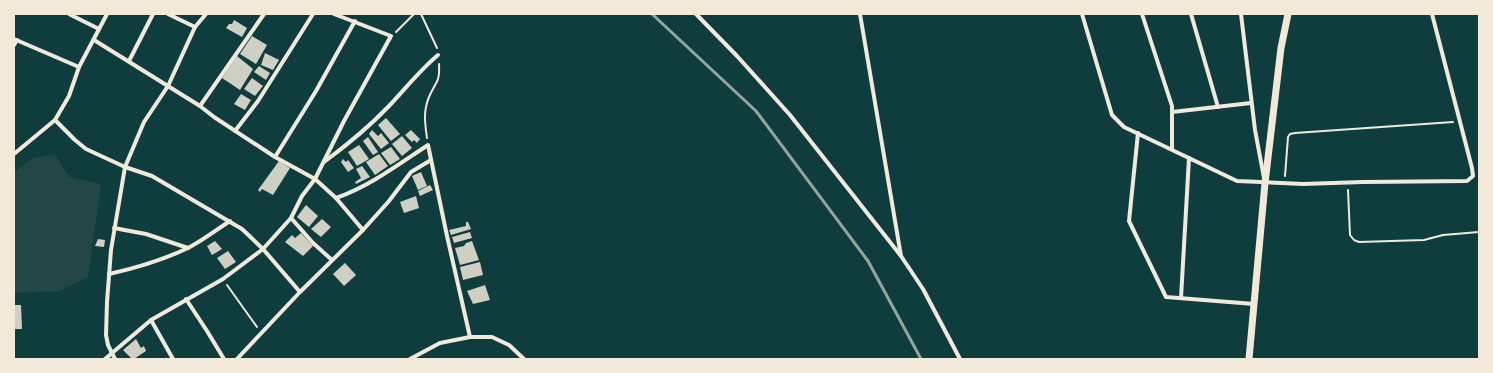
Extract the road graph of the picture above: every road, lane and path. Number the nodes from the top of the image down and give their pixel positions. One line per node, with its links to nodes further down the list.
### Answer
1 (69, 14): 21 (street)
2 (107, 14): 21 (street)
3 (153, 14): 27 (street)
4 (168, 14): 20 (street)
5 (206, 14): 20 (street)
6 (264, 14): 31 (street)
7 (313, 14): 36 (street)
8 (334, 14): 19 (street)
9 (414, 14): 22 (path)
10 (421, 14): 26 (path)
11 (696, 14): 58 (street)
12 (860, 14): 58 (street)
13 (1082, 14): 37 (street)
14 (1142, 14): 33 (street)
15 (1191, 14): 32 (street)
16 (1241, 14): 30 (street)
17 (1288, 14): 48 (street)
18 (1432, 14): 35 (street)
19 (355, 21): 22 (street); 41 (street)
20 (195, 27): 29 (street)
21 (100, 29): 24 (street)
22 (391, 36): 44 (street)
23 (15, 39): 25 (street); 28 (street)
24 (94, 40): 27 (street); 28 (street)
25 (14, 45)
26 (438, 54): 38 (path); 44 (street)
27 (129, 61): 29 (street)
28 (79, 67): 34 (street)
29 (168, 86): 31 (street); 45 (street)
30 (1252, 103): 32 (street); 48 (street)
31 (200, 106): 36 (street)
32 (1218, 107): 33 (street)
33 (1172, 112): 39 (street)
34 (55, 120): 40 (street); 45 (street)
35 (1460, 122): 47 (street); 49 (path)
36 (235, 131): 41 (street)
37 (1138, 133): 39 (street); 63 (street)
38 (428, 145): 43 (street); 50 (street)
39 (1172, 149): 42 (street)
40 (14, 154)
41 (275, 157): 46 (street)
42 (1189, 158): 48 (street); 63 (street)
43 (431, 160): 54 (street); 68 (street)
44 (323, 162): 46 (street)
45 (125, 167): 52 (street); 53 (street)
46 (315, 179): 50 (street); 51 (street)
47 (1348, 182): 49 (street); 55 (path)
48 (1265, 183): 49 (street); 65 (street)
49 (1285, 184)
50 (336, 198): 54 (street)
51 (290, 218): 57 (street); 59 (street)
52 (230, 221): 56 (street); 57 (street)
53 (114, 228): 56 (street); 60 (street)
54 (363, 230): 59 (street)
55 (1479, 232)
56 (188, 248): 60 (street)
57 (264, 249): 61 (street); 62 (street)
58 (901, 256): 77 (street)
59 (332, 260): 62 (street)
60 (109, 274): 69 (street)
61 (223, 279): 64 (street); 67 (path)
62 (300, 292): 67 (street)
63 (1182, 298): 65 (street)
64 (186, 299): 66 (street); 73 (street)
65 (1254, 304): 78 (street)
66 (151, 320): 69 (street); 72 (street)
67 (261, 333): 74 (street)
68 (470, 337): 75 (street); 76 (street)
69 (112, 352): 70 (street); 71 (street)
70 (105, 359)
71 (115, 359)
72 (173, 359)
73 (224, 359)
74 (237, 359)
75 (410, 359)
76 (524, 359)
77 (960, 359)
78 (1250, 359)

